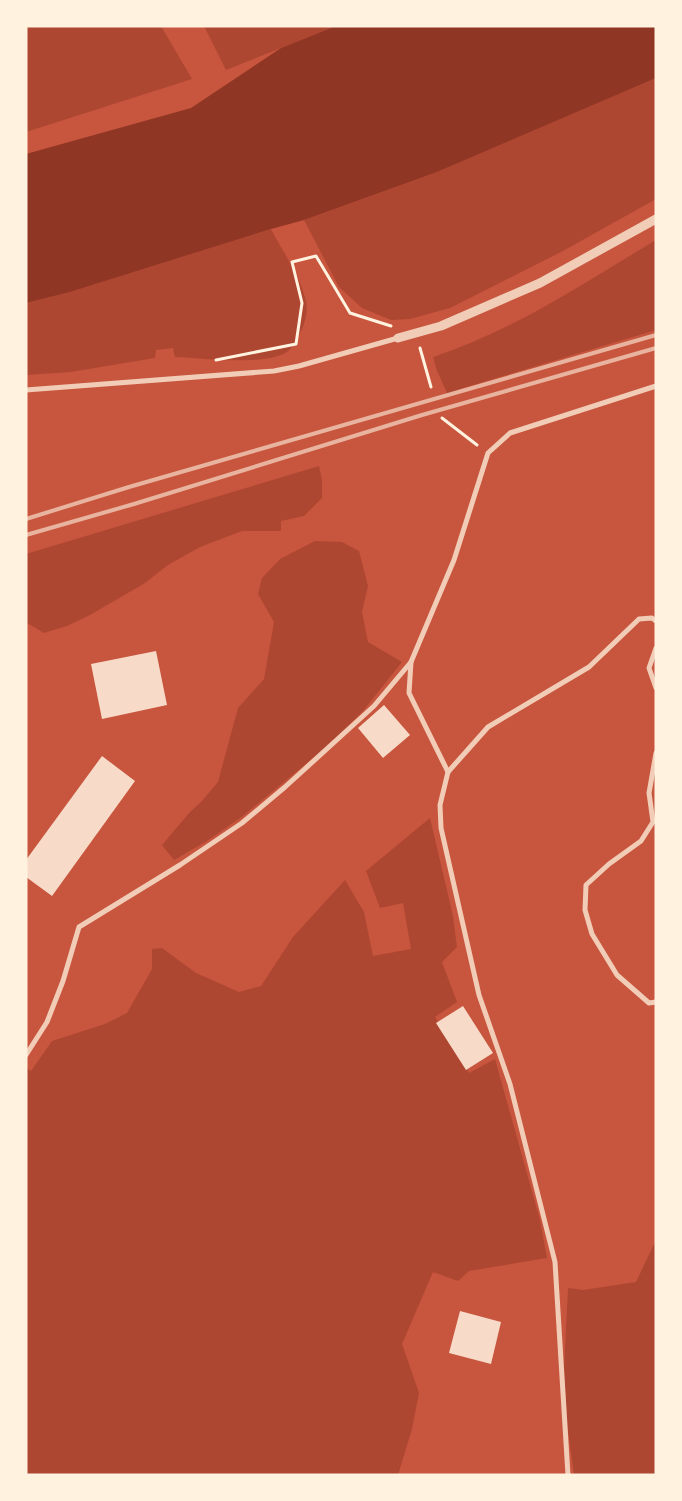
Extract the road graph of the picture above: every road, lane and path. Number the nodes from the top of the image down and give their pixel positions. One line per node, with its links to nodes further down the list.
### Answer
1 (656, 219): 2 (street)
2 (415, 333): 3 (street); 4 (path); 6 (path)
3 (398, 338): 7 (street)
4 (214, 360)
5 (656, 386): 9 (street)
6 (431, 387)
7 (26, 390)
8 (442, 418): 9 (path)
9 (488, 453): 12 (street)
10 (656, 621): 15 (street)
11 (656, 648): 13 (street)
12 (411, 662): 15 (street); 17 (street)
13 (656, 688)
14 (656, 753): 16 (street)
15 (448, 772): 18 (street)
16 (656, 1002)
17 (26, 1055)
18 (568, 1475)

